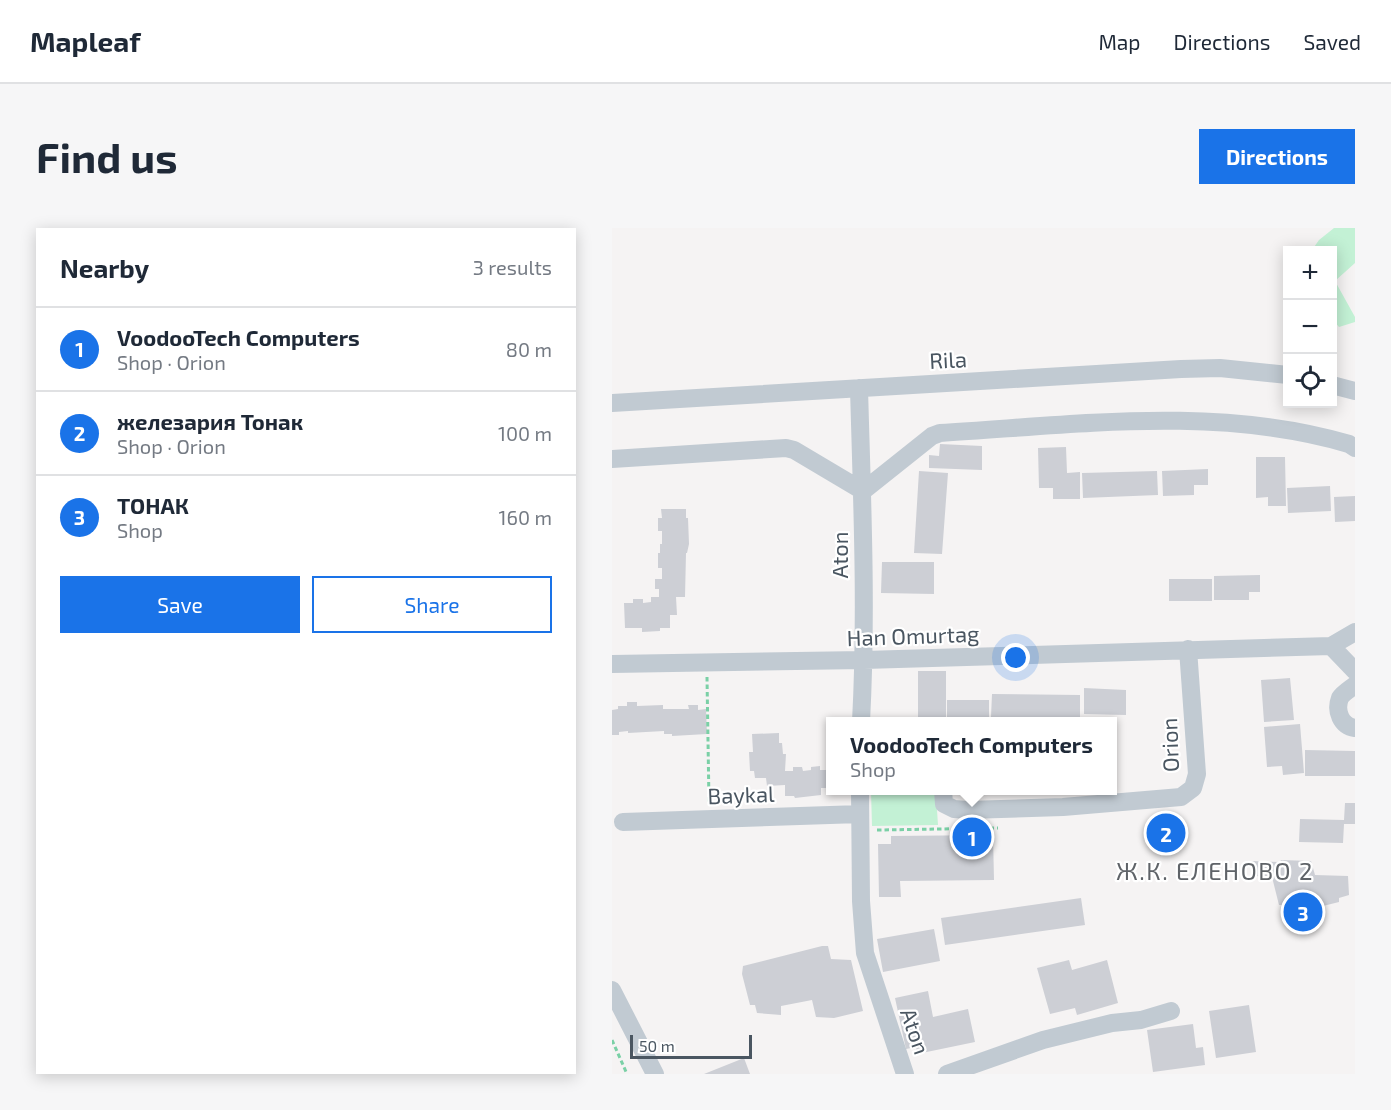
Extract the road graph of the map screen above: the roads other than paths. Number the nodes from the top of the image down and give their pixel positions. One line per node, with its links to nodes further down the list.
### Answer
1 (1283, 375): 3 (street, Rila)
2 (1337, 386): 4 (street)
3 (859, 388): 5 (street, Rila); 8 (street, Aton)
4 (1355, 391)
5 (612, 404)
6 (1355, 448): 8 (street)
7 (612, 459): 8 (street)
8 (863, 490): 12 (street, Aton)
9 (1355, 632): 10 (street, Han Omurtag)
10 (1331, 646): 11 (street, Han Omurtag); 14 (street)
11 (1188, 649): 12 (street, Han Omurtag); 19 (street, Orion)
12 (864, 660): 13 (street, Han Omurtag); 16 (street, Aton)
13 (612, 664)
14 (1355, 671)
15 (1355, 685): 17 (street)
16 (861, 717)
17 (1355, 728)
18 (860, 795): 21 (street, Aton)
19 (943, 795)
20 (623, 822): 21 (street, Baykal)
21 (860, 822): 25 (street, Aton)
22 (612, 990): 24 (street)
23 (1172, 1011): 26 (street)
24 (655, 1074)
25 (905, 1074)
26 (947, 1074)

